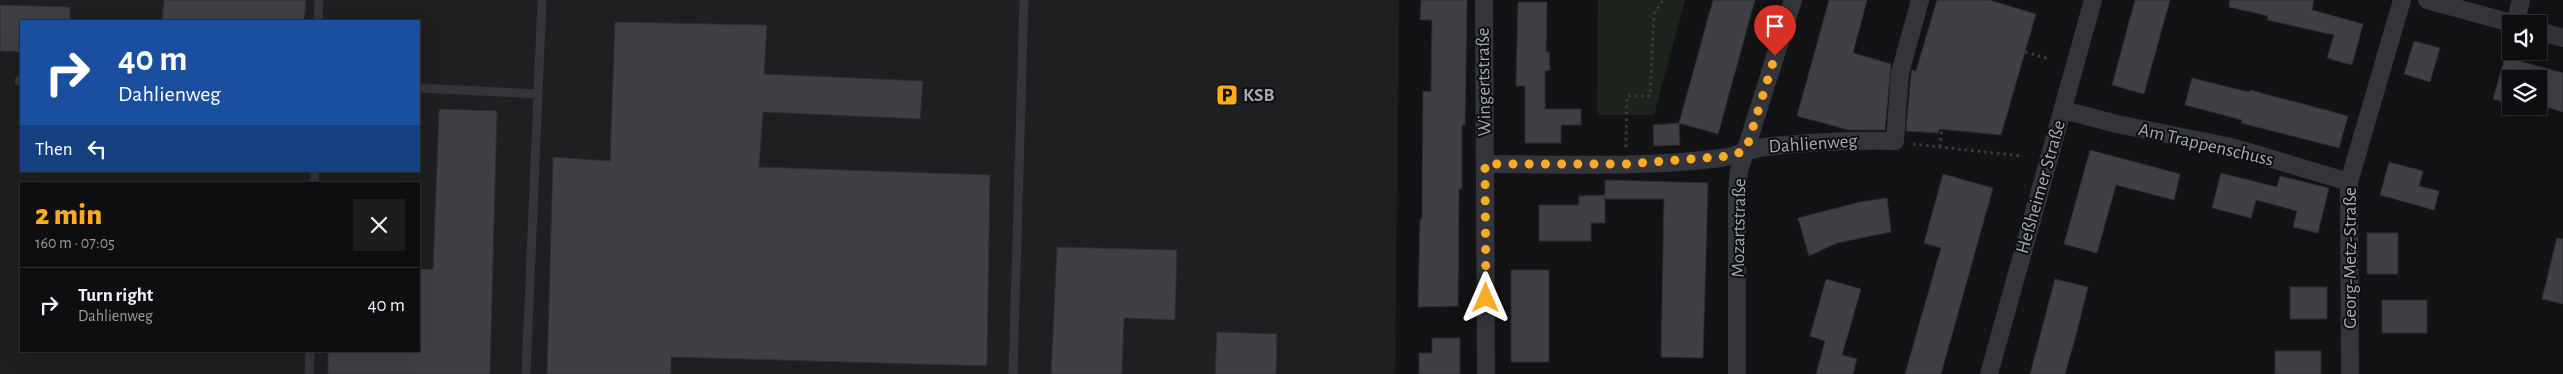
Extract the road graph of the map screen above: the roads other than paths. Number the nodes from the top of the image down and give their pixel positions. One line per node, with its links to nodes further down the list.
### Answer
1 (319, 0): 12 (lane)
2 (542, 0): 17 (lane)
3 (1024, 0): 25 (lane)
4 (1484, 0): 20 (street, Wingertstraße)
5 (1793, 0): 19 (street, Mozartstraße)
6 (1920, 0): 19 (street, Dahlienweg)
7 (2093, 0): 18 (street, Heßheimer Straße)
8 (2402, 0): 21 (street, Georg-Metz-Straße)
9 (2427, 0): 13 (street)
10 (2521, 0): 11 (street)
11 (2517, 15)
12 (318, 20)
13 (2502, 20)
14 (2547, 33): 15 (street)
15 (2563, 38)
16 (420, 88): 17 (lane)
17 (538, 94): 24 (lane)
18 (2063, 110): 21 (street, Am Trappenschuss); 28 (street, Heßheimer Straße)
19 (1746, 150): 20 (street, Dahlienweg); 27 (street, Mozartstraße)
20 (1485, 164): 26 (street, Wingertstraße)
21 (2349, 182): 29 (street, Georg-Metz-Straße)
22 (310, 352): 23 (lane)
23 (309, 374)
24 (526, 374)
25 (1012, 374)
26 (1486, 374)
27 (1738, 374)
28 (1989, 374)
29 (2350, 374)

